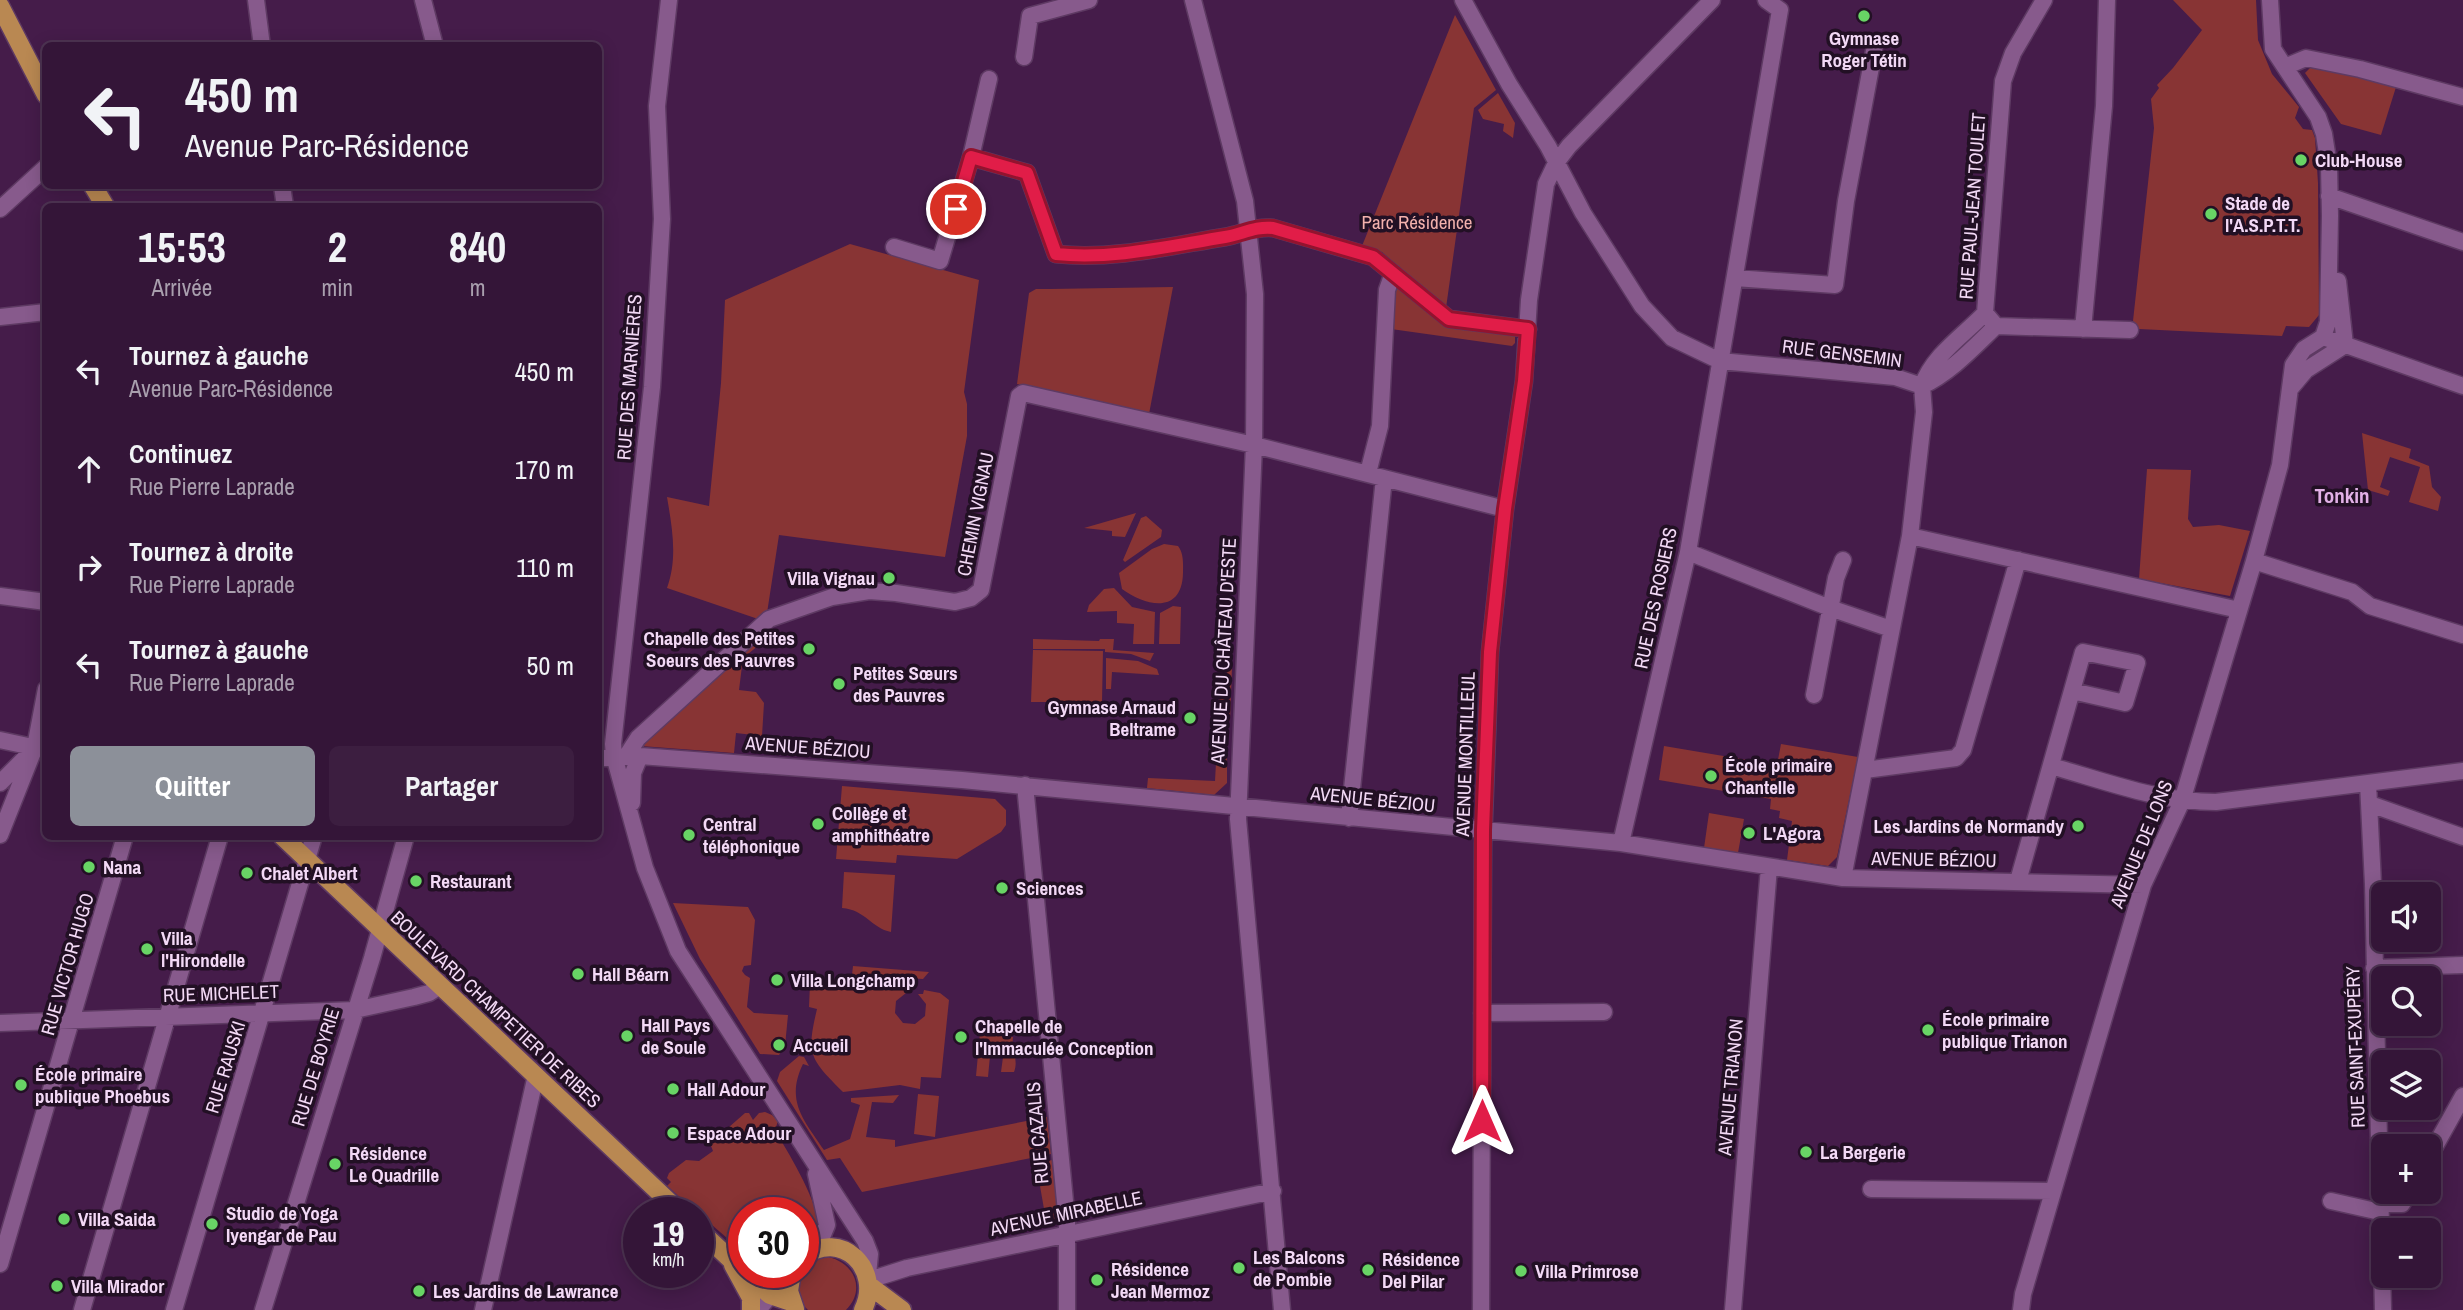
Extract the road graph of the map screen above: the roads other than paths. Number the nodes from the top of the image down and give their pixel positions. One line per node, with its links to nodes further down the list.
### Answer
1 (256, 0): 13 (street)
2 (423, 0): 14 (street)
3 (669, 0): 64 (street, RUE DES MARNIÈRES)
4 (1089, 0): 16 (street)
5 (1193, 0): 27 (street, AVENUE DU CHÂTEAU D'ESTE)
6 (1463, 0): 22 (street, RUE GENSEMIN)
7 (1712, 0): 22 (street)
8 (1766, 0): 31 (street, RUE DES ROSIERS)
9 (2044, 0): 33 (street, RUE PAUL-JEAN TOULET)
10 (2107, 0): 37 (street)
11 (2270, 0): 17 (street)
12 (0, 6): 19 (main road)
13 (261, 42)
14 (434, 42)
15 (1874, 51): 31 (street)
16 (1024, 57)
17 (2285, 67): 20 (street); 24 (street)
18 (989, 79): 21 (street)
19 (42, 87)
20 (2463, 97)
21 (971, 157): 27 (street); 29 (street)
22 (1556, 163): 36 (street, AVENUE MONTILLEUL); 41 (street, RUE GENSEMIN)
23 (42, 171): 25 (street)
24 (2329, 196): 26 (street); 28 (street)
25 (0, 209)
26 (2330, 216): 39 (street); 40 (street)
27 (1249, 230): 30 (street); 45 (street, AVENUE DU CHÂTEAU D'ESTE)
28 (2463, 242)
29 (894, 247)
30 (1393, 273): 36 (street); 46 (street)
31 (1735, 278): 41 (street, RUE DES ROSIERS)
32 (42, 312): 34 (street)
33 (1985, 313): 35 (street, RUE PAUL-JEAN TOULET); 42 (street)
34 (0, 317)
35 (1996, 326): 37 (street); 42 (street)
36 (1528, 329): 47 (street, AVENUE MONTILLEUL)
37 (2083, 329): 38 (street)
38 (2130, 330)
39 (2323, 337): 40 (street); 44 (street, AVENUE DE LONS)
40 (2345, 345): 43 (street); 44 (street)
41 (1720, 361): 42 (street, RUE GENSEMIN); 49 (street, RUE DES ROSIERS)
42 (1922, 386): 48 (street, RUE GENSEMIN)
43 (2463, 386)
44 (2288, 391): 52 (street, AVENUE DE LONS)
45 (1254, 445): 46 (street); 64 (street, CHEMIN VIGNAU); 73 (street, AVENUE DU CHÂTEAU D'ESTE)
46 (1376, 475): 47 (street); 74 (street)
47 (1505, 509): 76 (street, AVENUE MONTILLEUL)
48 (1910, 536): 51 (street); 57 (street, RUE GENSEMIN)
49 (1688, 552): 55 (street); 84 (street, RUE DES ROSIERS)
50 (1843, 560): 55 (street)
51 (2018, 560): 56 (street); 66 (street)
52 (2253, 561): 56 (street, AVENUE DE LONS); 58 (street)
53 (0, 596): 54 (street)
54 (42, 601)
55 (1830, 608): 57 (street); 60 (street)
56 (2239, 610): 71 (street, AVENUE DE LONS)
57 (1891, 629): 66 (street, RUE GENSEMIN)
58 (2463, 635)
59 (2072, 691): 65 (street)
60 (1814, 695)
61 (42, 728): 63 (street)
62 (0, 740): 63 (street)
63 (40, 748): 68 (street); 77 (street)
64 (620, 756): 70 (street, AVENUE BÉZIOU); 75 (street); 75 (street)
65 (2051, 766): 71 (street); 88 (street)
66 (1865, 769): 87 (street, RUE GENSEMIN)
67 (2463, 771): 69 (street)
68 (0, 783)
69 (2368, 783): 71 (street); 72 (street, RUE SAINT-EXUPÉRY)
70 (1025, 785): 73 (street, AVENUE BÉZIOU); 114 (street, RUE CAZALIS)
71 (2182, 801): 89 (street, AVENUE DE LONS)
72 (2370, 804): 78 (street); 92 (street, RUE SAINT-EXUPÉRY)
73 (1238, 807): 74 (street, AVENUE BÉZIOU); 108 (street, AVENUE DU CHÂTEAU D'ESTE)
74 (1349, 818): 76 (street, AVENUE BÉZIOU)
75 (632, 819): 106 (street)
76 (1483, 830): 84 (street, AVENUE BÉZIOU); 98 (street, AVENUE MONTILLEUL)
77 (0, 835)
78 (2463, 837)
79 (124, 840): 100 (street, RUE VICTOR HUGO)
80 (219, 840): 99 (street)
81 (286, 840): 85 (main road, BOULEVARD CHAMPETIER DE RIBES)
82 (313, 840): 85 (street, RUE RAUSKI)
83 (405, 840): 90 (street, RUE DE BOYRIE)
84 (1621, 843): 86 (street, AVENUE BÉZIOU)
85 (307, 860): 90 (main road, BOULEVARD CHAMPETIER DE RIBES); 96 (street, RUE RAUSKI)
86 (1769, 867): 87 (street, AVENUE BÉZIOU); 134 (street, AVENUE TRIANON)
87 (1843, 878): 88 (street, AVENUE BÉZIOU)
88 (2018, 881): 89 (street, AVENUE BÉZIOU)
89 (2143, 885): 109 (street, AVENUE DE LONS)
90 (380, 928): 94 (main road, BOULEVARD CHAMPETIER DE RIBES); 95 (street, RUE DE BOYRIE)
91 (2463, 965): 93 (street)
92 (2374, 966)
93 (2433, 966)
94 (440, 986): 95 (street, RUE MICHELET); 103 (main road, BOULEVARD CHAMPETIER DE RIBES)
95 (355, 1010): 96 (street, RUE MICHELET); 125 (street, RUE DE BOYRIE)
96 (263, 1012): 99 (street, RUE MICHELET); 124 (street, RUE RAUSKI)
97 (1604, 1012): 98 (street)
98 (1482, 1013): 133 (street, AVENUE MONTILLEUL)
99 (167, 1016): 100 (street, RUE MICHELET); 123 (street)
100 (73, 1021): 101 (street, RUE MICHELET); 117 (street, RUE VICTOR HUGO)
101 (0, 1023)
102 (2376, 1036): 113 (street, RUE SAINT-EXUPÉRY)
103 (536, 1075): 110 (main road, BOULEVARD CHAMPETIER DE RIBES); 126 (street)
104 (2463, 1096): 105 (street)
105 (2441, 1135)
106 (815, 1164): 115 (street); 118 (street)
107 (1871, 1189): 109 (street)
108 (1273, 1191): 114 (street, AVENUE MIRABELLE); 132 (street, AVENUE DU CHÂTEAU D'ESTE)
109 (2053, 1191): 135 (street, AVENUE DE LONS)
110 (664, 1197)
111 (2331, 1201): 113 (street)
112 (2402, 1204): 113 (street)
113 (2380, 1208): 136 (street, RUE SAINT-EXUPÉRY)
114 (1067, 1233): 118 (street, AVENUE MIRABELLE); 131 (street, RUE CAZALIS)
115 (819, 1238)
116 (819, 1250): 118 (main road)
117 (0, 1264)
118 (869, 1280): 129 (main road); 130 (main road)
119 (747, 1288): 127 (main road)
120 (764, 1288): 122 (main road)
121 (789, 1288): 122 (main road)
122 (787, 1306): 128 (street)
123 (82, 1310)
124 (174, 1310)
125 (263, 1310)
126 (483, 1310)
127 (751, 1310)
128 (758, 1310)
129 (863, 1310)
130 (902, 1310)
131 (1067, 1310)
132 (1282, 1310)
133 (1481, 1310)
134 (1733, 1310)
135 (2021, 1310)
136 (2383, 1310)

